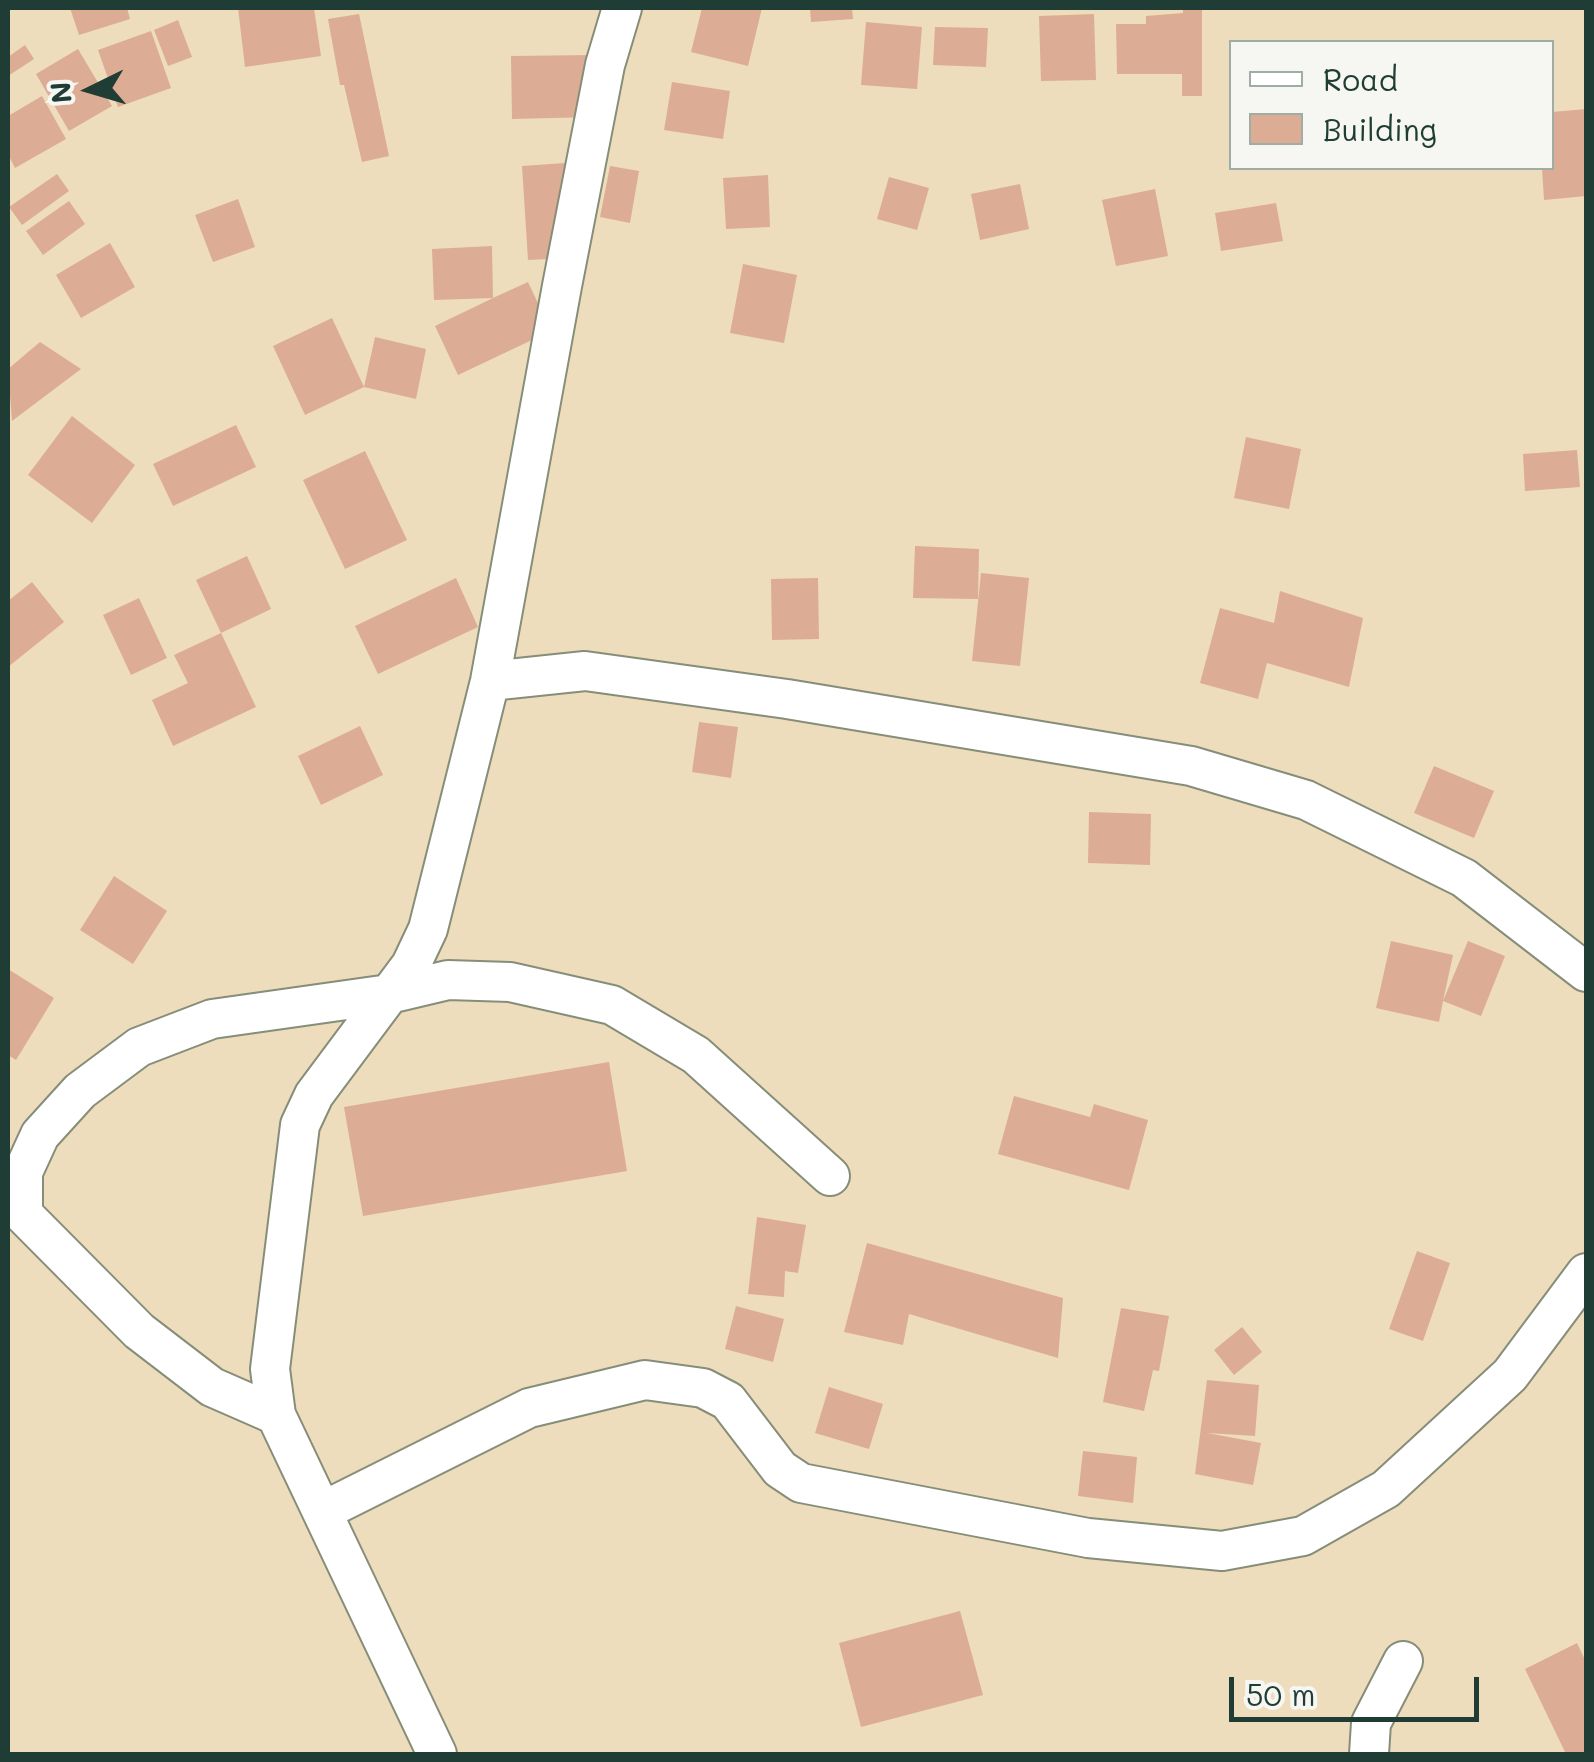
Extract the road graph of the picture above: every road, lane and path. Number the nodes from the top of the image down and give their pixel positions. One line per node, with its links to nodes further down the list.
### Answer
1 (622, 8): 2 (street)
2 (490, 681): 3 (street); 4 (street)
3 (1586, 972)
4 (389, 994): 5 (street); 6 (street); 8 (street)
5 (830, 1176)
6 (15, 1207): 8 (street)
7 (1586, 1274): 9 (street)
8 (276, 1415): 9 (street)
9 (323, 1511): 11 (street)
10 (1403, 1662): 12 (street)
11 (437, 1754)
12 (1369, 1754)

